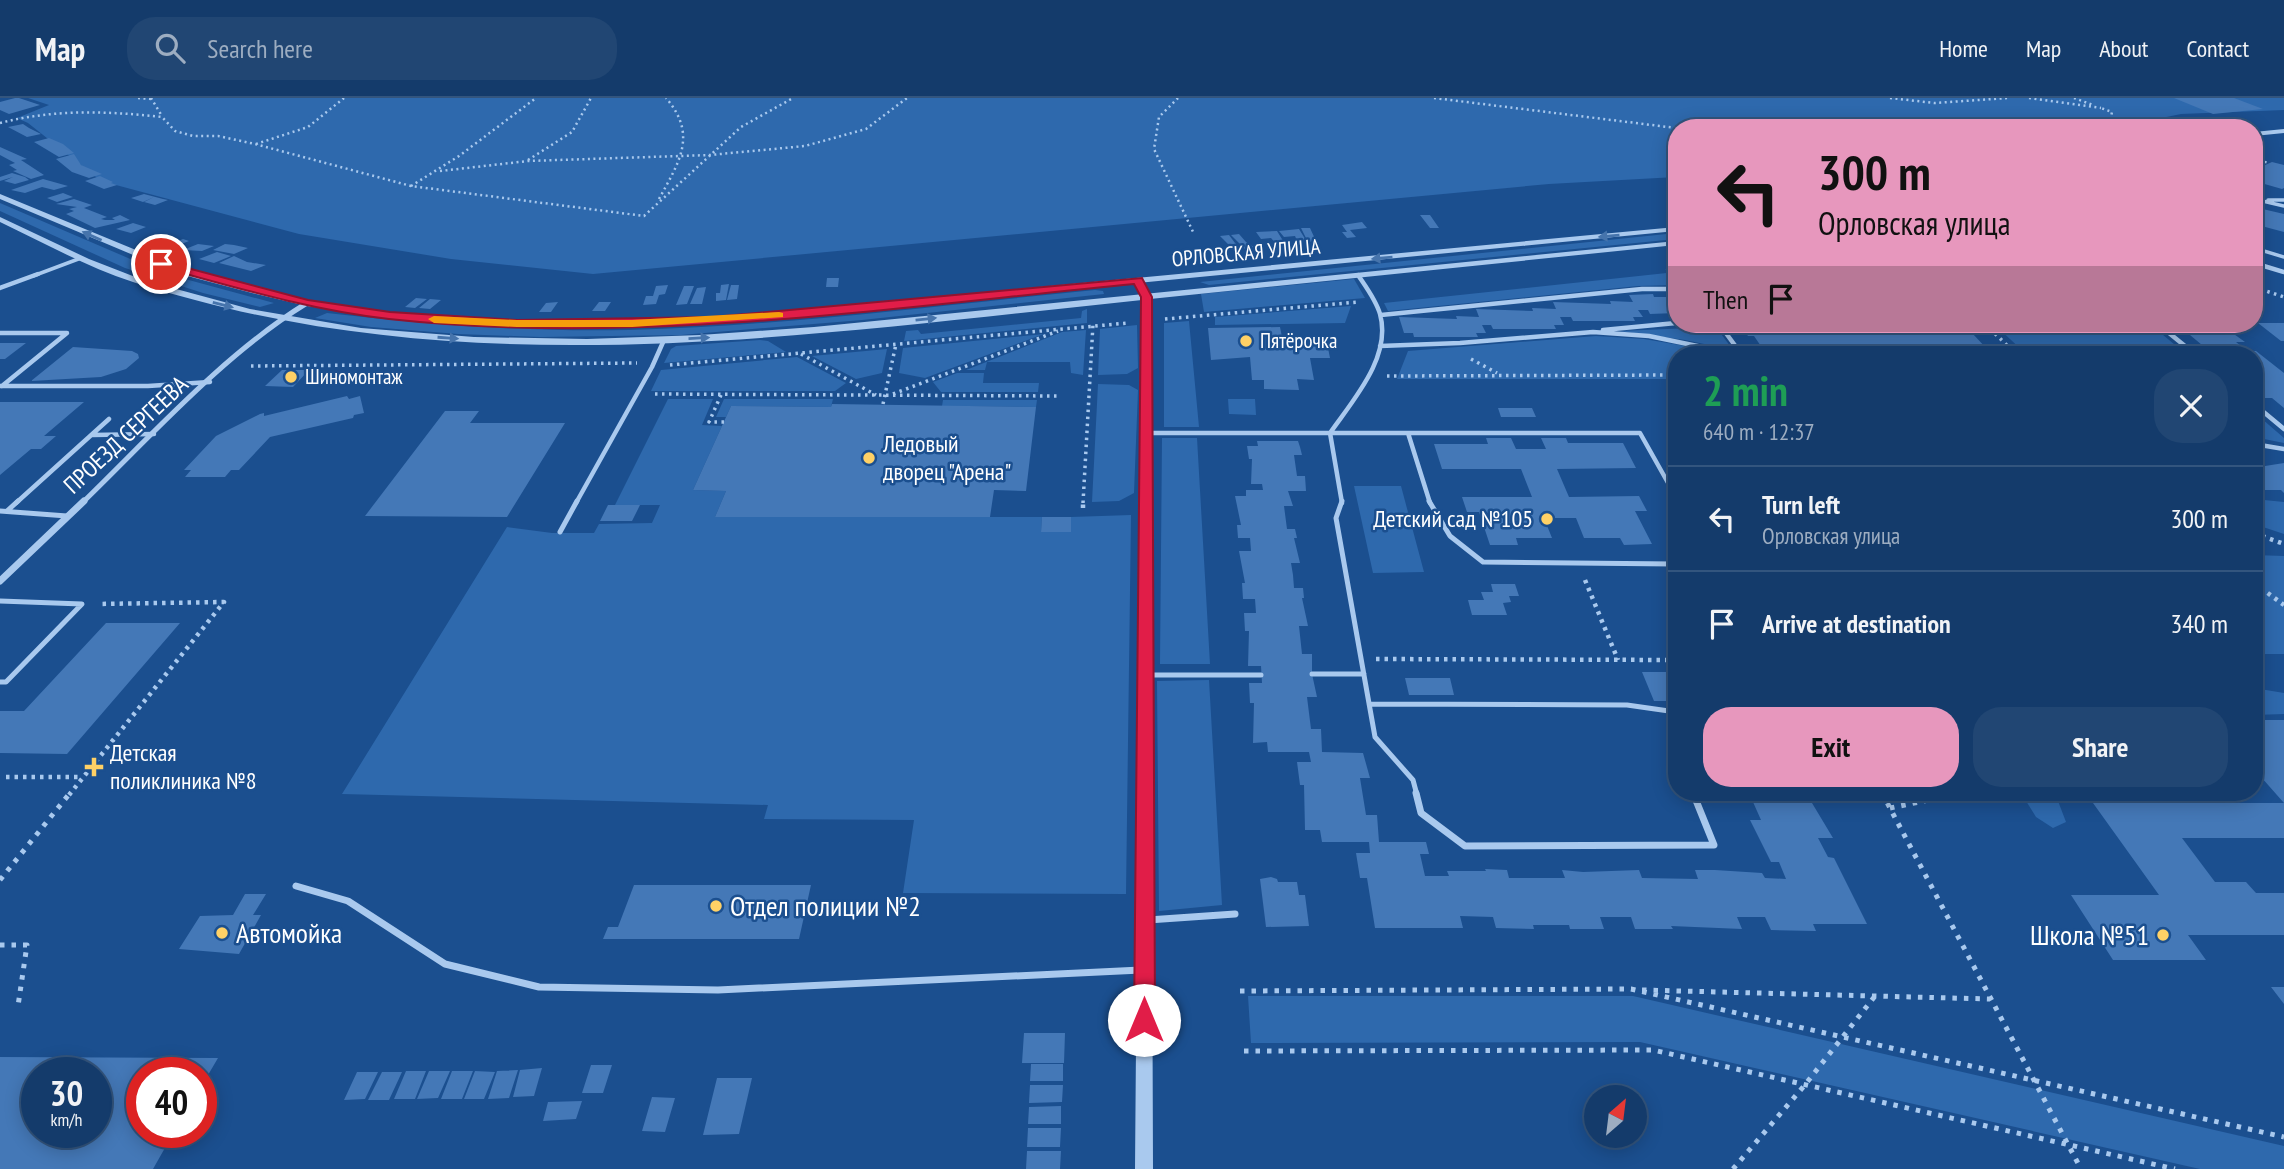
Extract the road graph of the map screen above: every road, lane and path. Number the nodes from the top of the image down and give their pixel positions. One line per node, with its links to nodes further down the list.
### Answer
1 (138, 98): 14 (path)
2 (344, 98): 22 (path)
3 (536, 98): 28 (path)
4 (591, 98): 25 (path)
5 (666, 98): 24 (path)
6 (793, 98): 23 (path)
7 (907, 98): 23 (path)
8 (1178, 98): 38 (path)
9 (1434, 98): 19 (path)
10 (1890, 98): 11 (path)
11 (2008, 98)
12 (2029, 98): 15 (path)
13 (2074, 98): 15 (path)
14 (152, 99): 16 (path)
15 (2101, 108): 17 (path)
16 (162, 117): 18 (path); 22 (path)
17 (2111, 119)
18 (0, 123)
19 (1668, 127)
20 (2284, 131): 21 (street)
21 (2263, 133)
22 (255, 144): 29 (path)
23 (710, 155): 24 (path); 34 (path)
24 (680, 156): 25 (path); 34 (path)
25 (527, 160): 28 (path)
26 (2263, 161): 27 (path)
27 (2269, 163)
28 (440, 171): 29 (path)
29 (411, 186): 34 (path)
30 (0, 196): 52 (street, ОРЛОВСКАЯ УЛИЦА, one-way to 30)
31 (2263, 199): 32 (lane)
32 (2284, 200)
33 (2263, 201): 35 (lane)
34 (657, 203)
35 (2284, 206)
36 (3, 222): 42 (street, ОРЛОВСКАЯ УЛИЦА)
37 (1668, 230): 46 (street, ОРЛОВСКАЯ УЛИЦА, one-way to 46)
38 (1194, 234)
39 (1668, 244): 45 (street, ОРЛОВСКАЯ УЛИЦА)
40 (2263, 251): 41 (lane)
41 (2284, 257)
42 (81, 258): 47 (lane); 55 (street, ОРЛОВСКАЯ УЛИЦА, one-way to 55)
43 (2263, 266): 44 (street)
44 (2284, 272)
45 (1358, 275): 50 (street, ОРЛОВСКАЯ УЛИЦА); 53 (lane)
46 (1138, 281): 50 (street); 52 (street, ОРЛОВСКАЯ УЛИЦА)
47 (0, 288)
48 (1668, 289): 53 (lane)
49 (2263, 291): 51 (path)
50 (1146, 297): 62 (street, ОРЛОВСКАЯ УЛИЦА, one-way to 50); 85 (street)
51 (2284, 297)
52 (307, 303): 55 (street, ПРОЕЗД СЕРГЕЕВА)
53 (1381, 315): 64 (lane)
54 (1094, 317): 93 (path)
55 (281, 319): 62 (street, ОРЛОВСКАЯ УЛИЦА, one-way to 62); 70 (street, ПРОЕЗД СЕРГЕЕВА)
56 (1668, 323): 58 (lane)
57 (1066, 328): 78 (path)
58 (1593, 332): 64 (lane); 65 (lane)
59 (0, 333): 74 (lane)
60 (1994, 333): 66 (path)
61 (2169, 333): 67 (lane)
62 (664, 340): 69 (lane)
63 (896, 344): 78 (path)
64 (1380, 346): 72 (lane)
65 (1698, 346)
66 (2007, 346)
67 (2185, 346)
68 (800, 353): 77 (path)
69 (652, 367): 70 (path); 75 (lane)
70 (222, 369): 73 (street, ПРОЕЗД СЕРГЕЕВА)
71 (1668, 375): 72 (path)
72 (1368, 376): 86 (lane)
73 (210, 382): 74 (lane); 88 (street, ПРОЕЗД СЕРГЕЕВА)
74 (1, 386)
75 (636, 394): 76 (path); 96 (lane)
76 (721, 395): 77 (path); 83 (path)
77 (876, 395): 78 (path)
78 (888, 395): 79 (path); 80 (path)
79 (1060, 396)
80 (883, 404)
81 (2263, 412): 84 (lane)
82 (109, 419): 89 (lane)
83 (724, 422)
84 (2284, 429)
85 (1146, 433): 86 (lane); 112 (street)
86 (1330, 433): 87 (lane); 106 (lane)
87 (1408, 433): 92 (lane); 99 (lane)
88 (154, 434): 89 (lane); 95 (street, ПРОЕЗД СЕРГЕЕВА)
89 (92, 435): 94 (lane)
90 (2263, 446): 91 (lane)
91 (2284, 449)
92 (1668, 482)
93 (1083, 508)
94 (3, 511): 95 (lane)
95 (67, 516): 101 (street, ПРОЕЗД СЕРГЕЕВА)
96 (561, 532)
97 (2263, 536): 98 (path)
98 (2284, 544)
99 (1578, 563): 100 (lane); 107 (path)
100 (1668, 564)
101 (0, 581)
102 (2263, 590): 105 (path)
103 (0, 601): 104 (lane)
104 (82, 604): 113 (lane); 117 (path)
105 (2284, 605)
106 (1361, 659): 107 (path); 111 (lane)
107 (1618, 660): 108 (path)
108 (1668, 660)
109 (1261, 674): 112 (lane)
110 (1312, 674): 111 (lane)
111 (1364, 674): 114 (lane)
112 (1146, 675): 125 (street)
113 (0, 682)
114 (1369, 704): 115 (lane); 118 (lane)
115 (1668, 711)
116 (6, 777): 117 (path)
117 (83, 777): 122 (path)
118 (1696, 801)
119 (1886, 801): 121 (path)
120 (1924, 801): 121 (path)
121 (1890, 808): 131 (path)
122 (0, 880)
123 (296, 886): 127 (lane)
124 (1235, 915): 125 (lane)
125 (1145, 921): 127 (street)
126 (0, 945): 132 (path)
127 (1145, 970): 139 (street)
128 (1631, 989): 129 (path); 130 (path); 133 (path)
129 (1240, 991)
130 (1876, 996): 131 (path); 133 (path)
131 (1991, 999): 135 (path)
132 (18, 1006)
133 (1842, 1037): 135 (path); 136 (path)
134 (1244, 1051): 136 (path)
135 (2032, 1080): 137 (path); 138 (path)
136 (1804, 1086): 138 (path); 140 (path)
137 (2284, 1137)
138 (2068, 1145): 141 (path); 142 (path)
139 (1144, 1169)
140 (1733, 1169)
141 (2081, 1169)
142 (2175, 1169)

